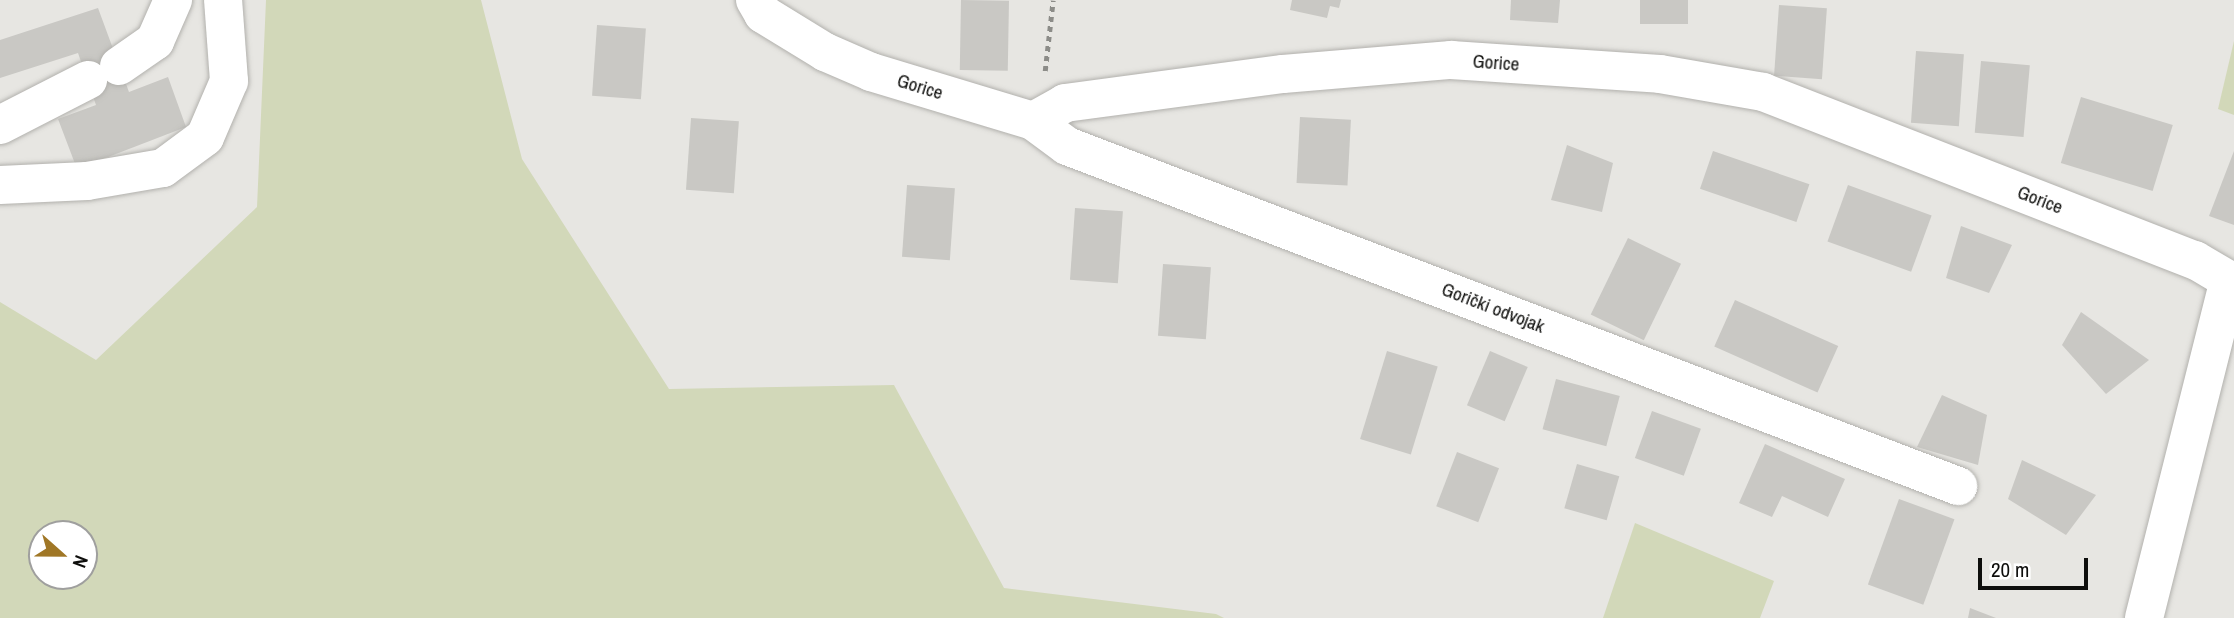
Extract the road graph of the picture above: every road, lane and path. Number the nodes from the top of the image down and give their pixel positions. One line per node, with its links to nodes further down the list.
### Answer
1 (173, 0): 6 (street)
2 (222, 0): 7 (street)
3 (755, 0): 5 (street, Gorice)
4 (1052, 0): 5 (path)
5 (1036, 119): 8 (street, Gorice); 9 (street, Gorički odvojak)
6 (0, 125)
7 (0, 185)
8 (2232, 281): 10 (street)
9 (1958, 486)
10 (2144, 618)

